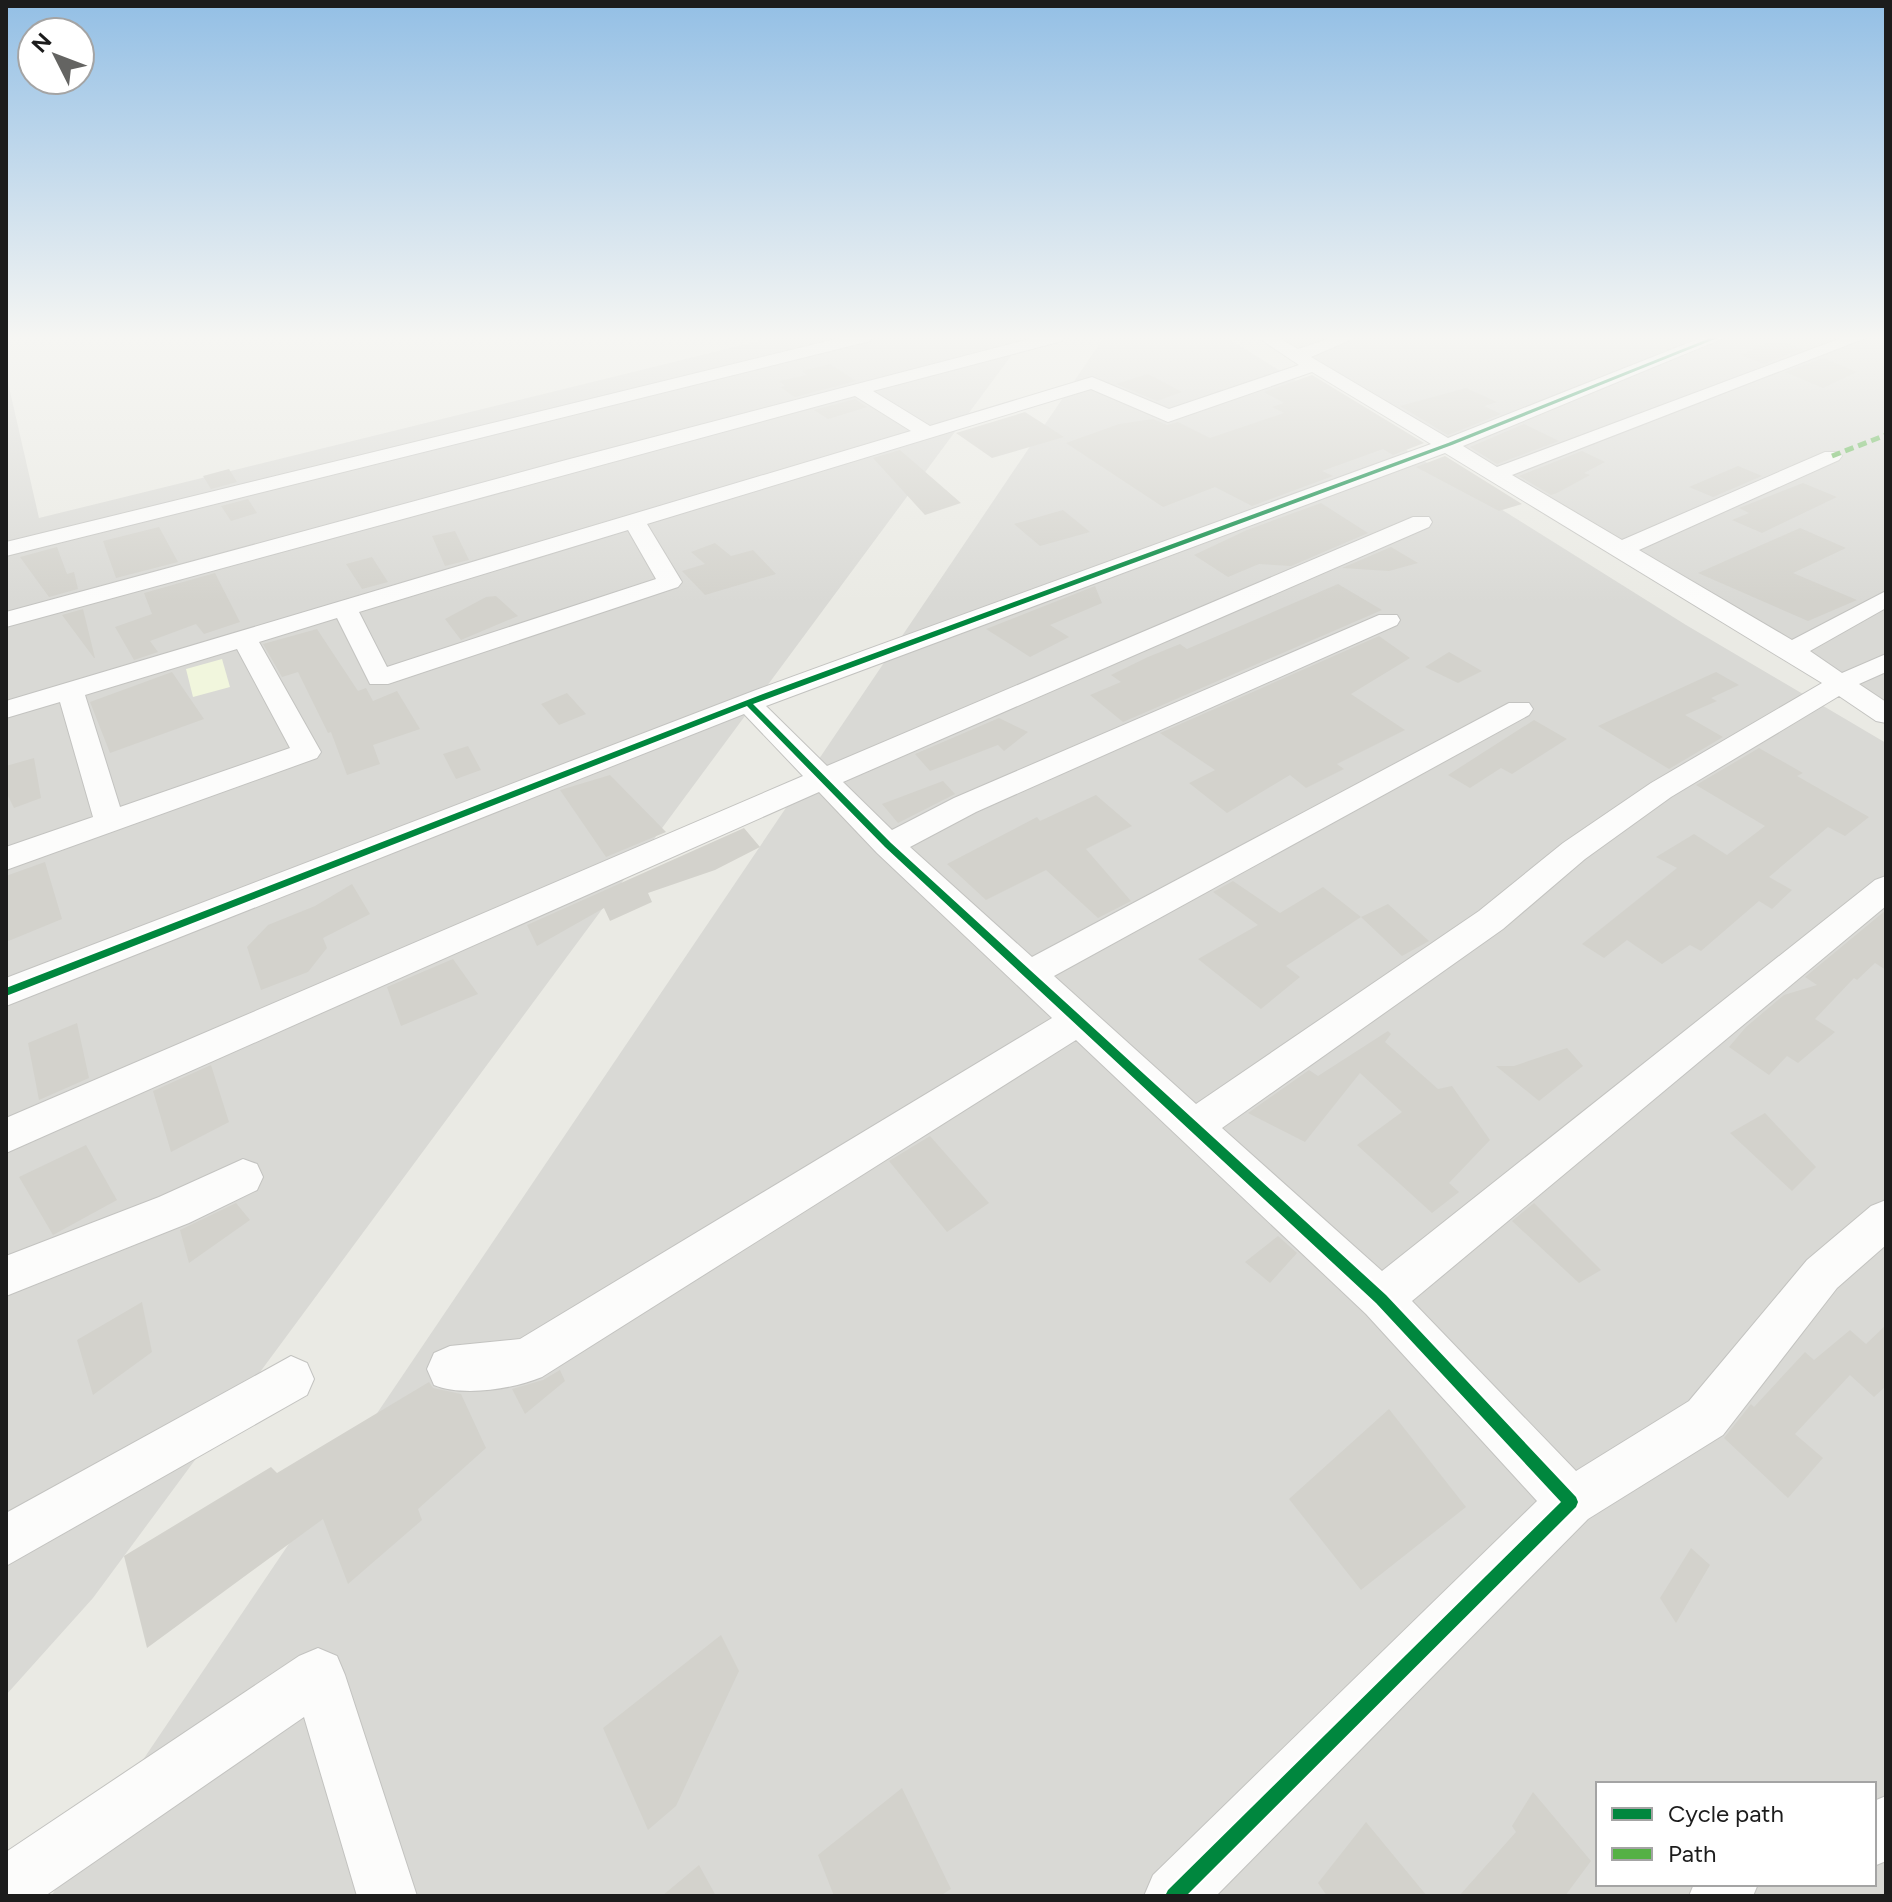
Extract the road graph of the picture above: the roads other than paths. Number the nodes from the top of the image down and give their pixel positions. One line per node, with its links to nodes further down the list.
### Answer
1 (505, 426): 14 (street)
2 (721, 426): 18 (street)
3 (917, 426): 8 (street)
4 (943, 426): 8 (street)
5 (1418, 426): 9 (street)
6 (1496, 426): 9 (street)
7 (1624, 426): 11 (street)
8 (925, 431): 12 (street)
9 (1450, 444): 11 (street); 25 (street)
10 (1832, 456): 15 (street)
11 (1497, 474): 15 (street)
12 (634, 520): 17 (street); 17 (street)
13 (1421, 522): 29 (street)
14 (6, 549)
15 (1619, 550): 21 (street)
16 (1886, 598): 21 (street)
17 (344, 606): 20 (street)
18 (6, 620)
19 (1388, 620): 31 (street)
20 (244, 637): 24 (street); 30 (street)
21 (1792, 651): 23 (street)
22 (1886, 662): 23 (street)
23 (1843, 682): 28 (street); 37 (street)
24 (70, 691): 27 (street); 30 (street)
25 (748, 703): 29 (street); 35 (street)
26 (1519, 709): 34 (street)
27 (6, 710)
28 (1886, 715)
29 (824, 779): 31 (street); 38 (street)
30 (110, 823): 32 (street)
31 (888, 845): 34 (street)
32 (6, 859)
33 (1886, 888): 42 (street)
34 (1027, 975): 36 (street)
35 (6, 992)
36 (1077, 1021): 37 (street); 43 (street)
37 (1193, 1127): 42 (street)
38 (6, 1136)
39 (243, 1177): 41 (street)
40 (1886, 1219): 45 (street)
41 (6, 1276)
42 (1381, 1299): 45 (street)
43 (450, 1369)
44 (291, 1379): 46 (street)
45 (1571, 1502): 49 (street)
46 (6, 1541)
47 (6, 1887): 48 (street)
48 (387, 1896)
49 (1174, 1896)

